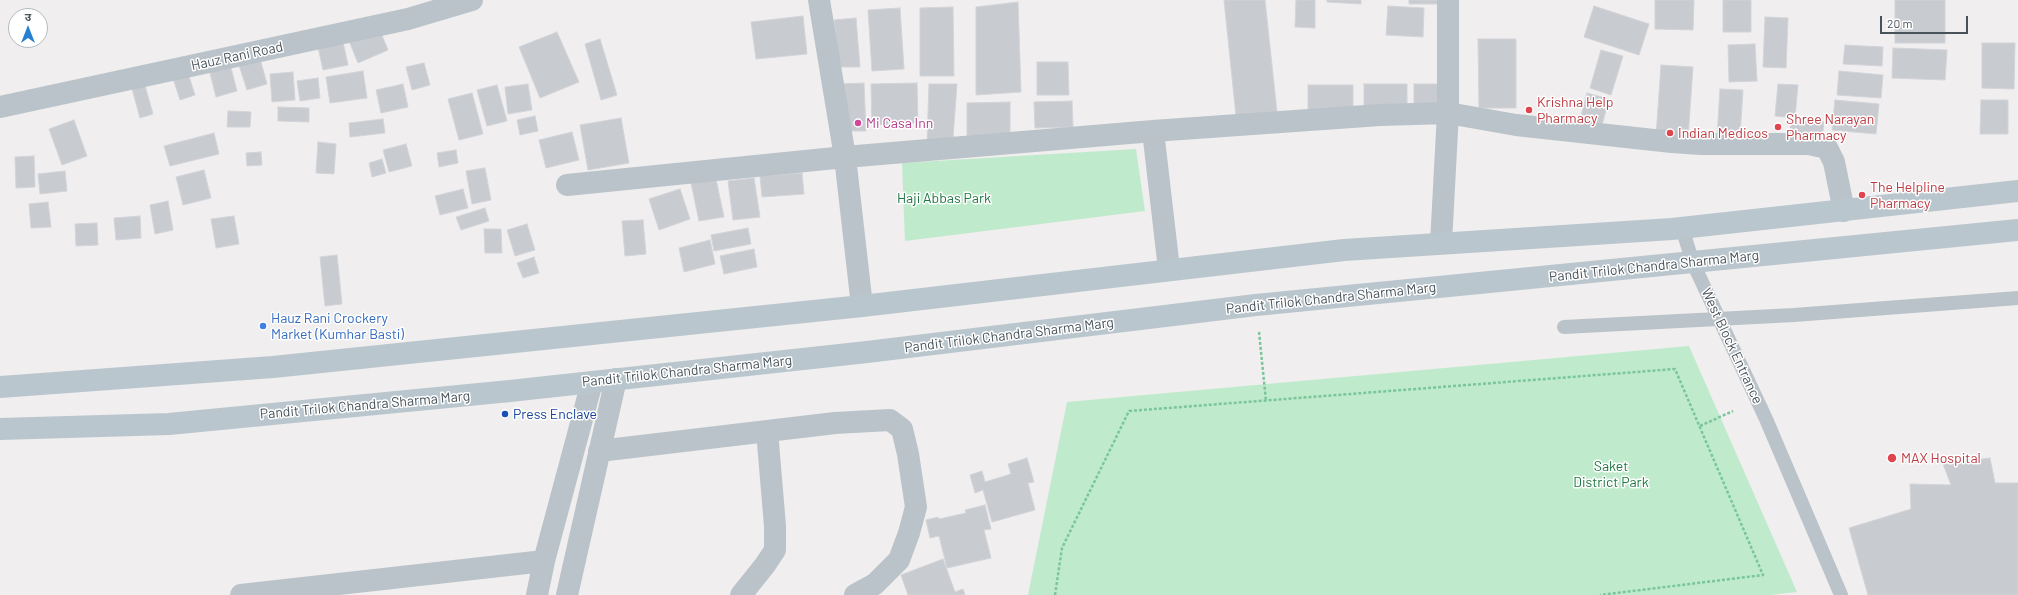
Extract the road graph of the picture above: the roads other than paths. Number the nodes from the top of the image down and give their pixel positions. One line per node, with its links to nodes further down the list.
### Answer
1 (472, 0): 4 (street, Hauz Rani Road)
2 (819, 0): 7 (street)
3 (1448, 0): 5 (street)
4 (0, 107)
5 (1448, 113): 6 (street); 10 (street); 13 (street)
6 (1153, 131): 7 (street); 15 (street)
7 (845, 157): 8 (street); 17 (street)
8 (567, 185)
9 (2018, 192): 10 (main road)
10 (1844, 211): 11 (main road)
11 (1682, 228): 13 (main road); 14 (lane, West Block Entrance)
12 (2018, 230): 14 (main road, Pandit Trilok Chandra Sharma Marg)
13 (1441, 243): 15 (main road)
14 (1693, 263): 18 (lane, West Block Entrance); 20 (main road, Pandit Trilok Chandra Sharma Marg)
15 (1169, 269): 17 (main road)
16 (2018, 298): 18 (lane)
17 (862, 306): 22 (main road)
18 (1720, 319): 19 (lane); 32 (lane, West Block Entrance)
19 (1564, 327)
20 (616, 379): 21 (main road, Pandit Trilok Chandra Sharma Marg); 25 (street)
21 (592, 382): 23 (main road, Pandit Trilok Chandra Sharma Marg); 26 (street)
22 (0, 387)
23 (0, 429)
24 (767, 431): 25 (street); 30 (street); 31 (street)
25 (599, 451): 29 (street)
26 (544, 561): 27 (street); 28 (street)
27 (240, 595)
28 (537, 595)
29 (567, 595)
30 (741, 595)
31 (855, 595)
32 (1841, 595)

